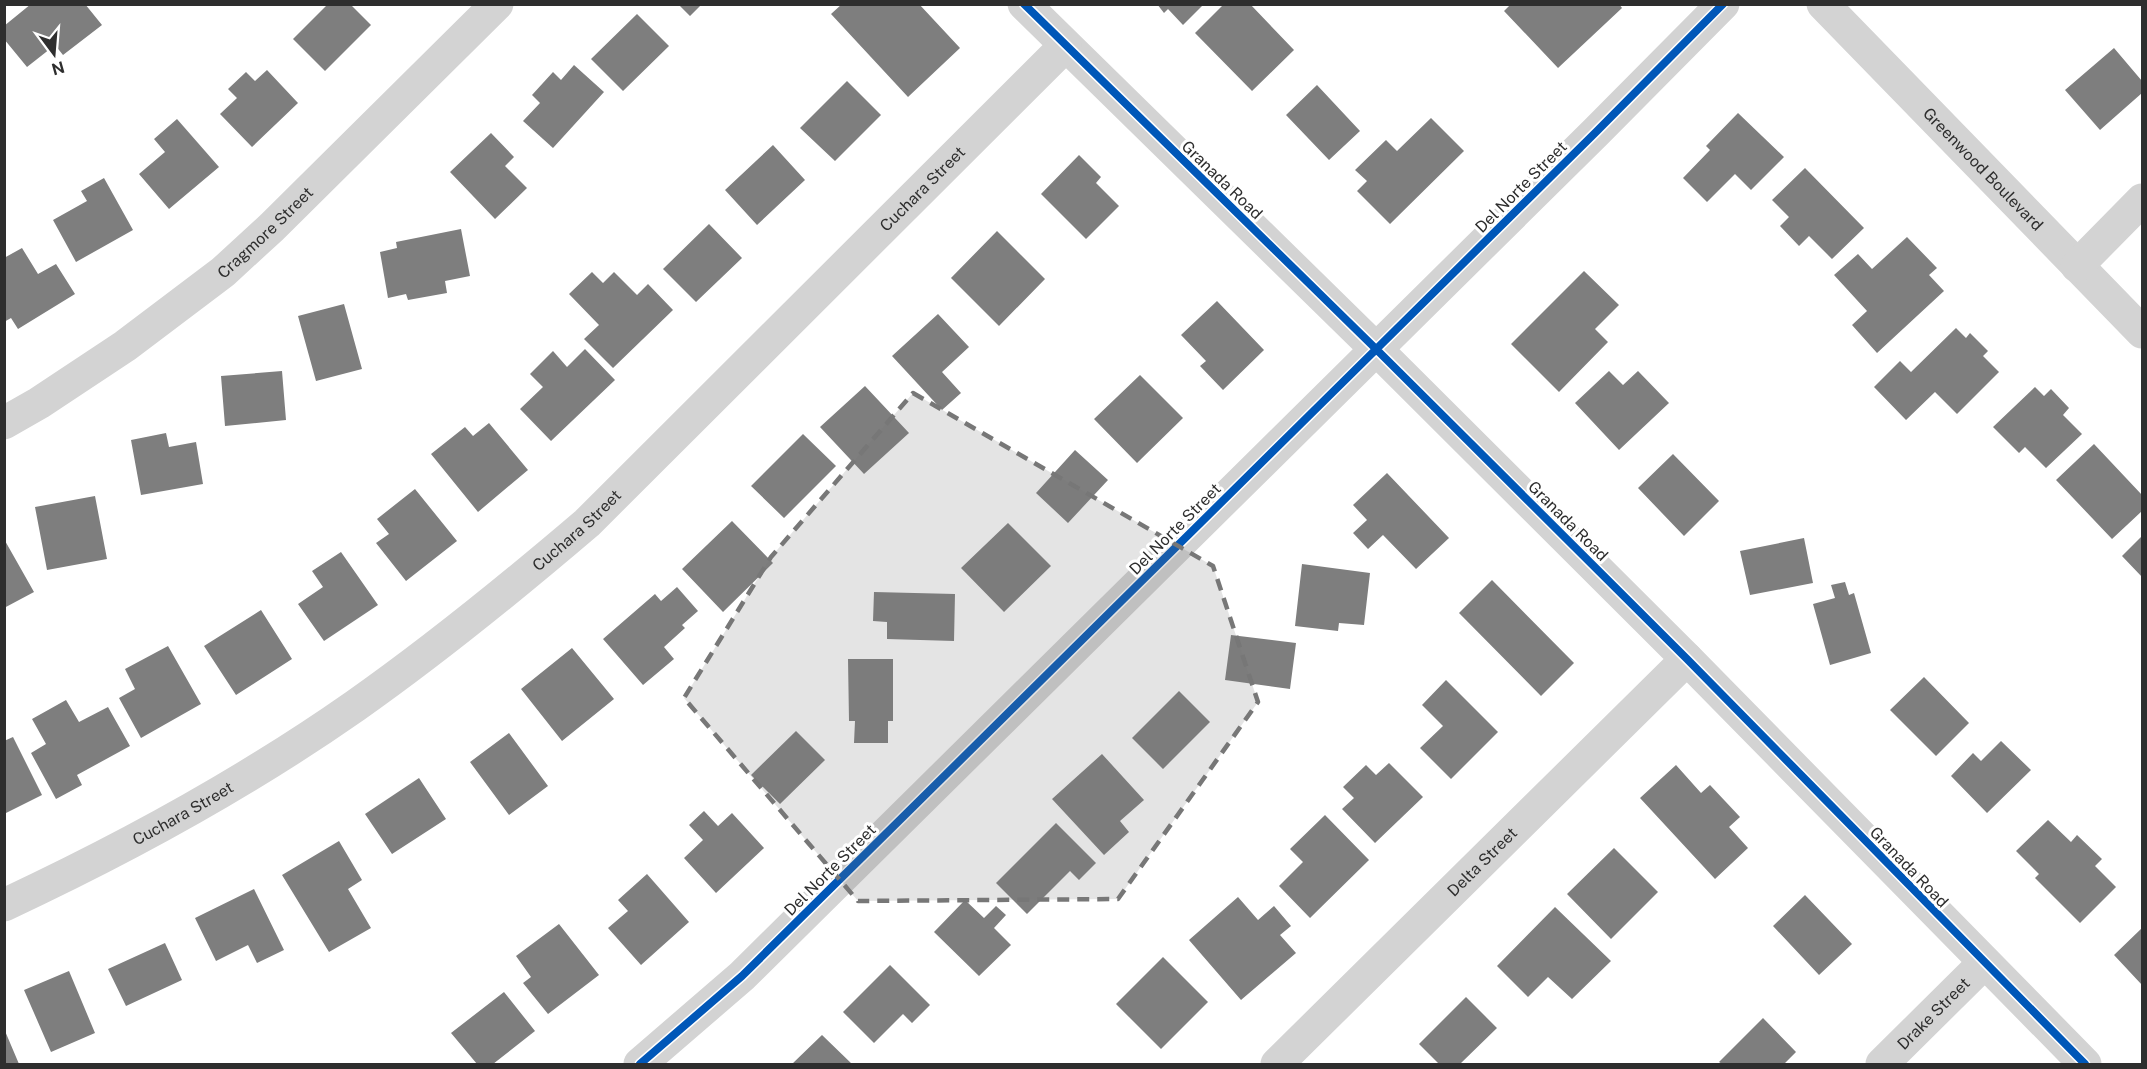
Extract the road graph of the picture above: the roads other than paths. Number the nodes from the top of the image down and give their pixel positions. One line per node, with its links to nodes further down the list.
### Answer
1 (497, 4): 10 (street, Cragmore Street)
2 (1024, 4): 5 (street, Granada Road)
3 (1723, 4): 9 (street, Del Norte Street)
4 (1823, 4): 7 (street, Greenwood Boulevard)
5 (1065, 46): 9 (street, Granada Road); 12 (street, Cuchara Street)
6 (2142, 200): 7 (street)
7 (2077, 266): 8 (street, Greenwood Boulevard)
8 (2142, 332)
9 (1376, 348): 11 (street, Granada Road); 14 (street, Del Norte Street)
10 (4, 423)
11 (1687, 659): 13 (street, Granada Road); 15 (street, Delta Street)
12 (4, 905)
13 (1984, 963): 16 (street, Drake Street); 17 (street, Granada Road)
14 (640, 1065)
15 (1277, 1065)
16 (1882, 1065)
17 (2085, 1065)

